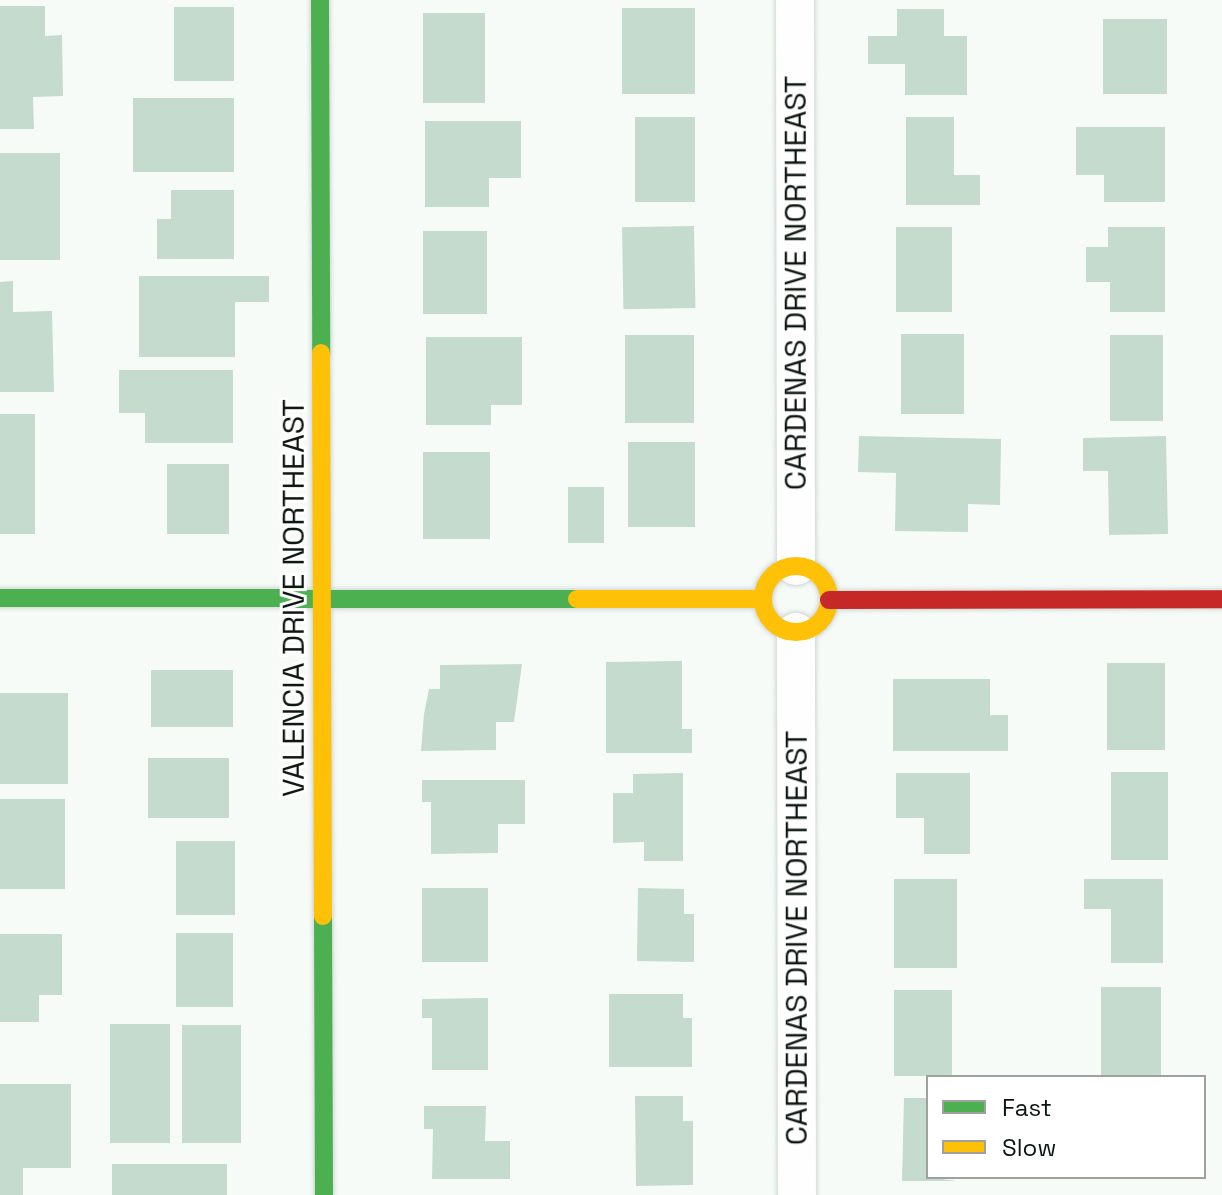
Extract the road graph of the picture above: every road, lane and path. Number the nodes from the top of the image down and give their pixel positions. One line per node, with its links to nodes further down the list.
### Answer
1 (320, 0): 5 (street, VALENCIA DRIVE NORTHEAST)
2 (795, 0): 3 (street, CARDENAS DRIVE NORTHEAST)
3 (796, 566): 6 (street); 8 (street)
4 (0, 598): 5 (street)
5 (322, 599): 6 (street); 10 (street, VALENCIA DRIVE NORTHEAST)
6 (763, 599): 9 (street)
7 (1222, 599): 8 (street)
8 (829, 600): 9 (street)
9 (796, 632): 11 (street, CARDENAS DRIVE NORTHEAST)
10 (324, 1195)
11 (797, 1195)

